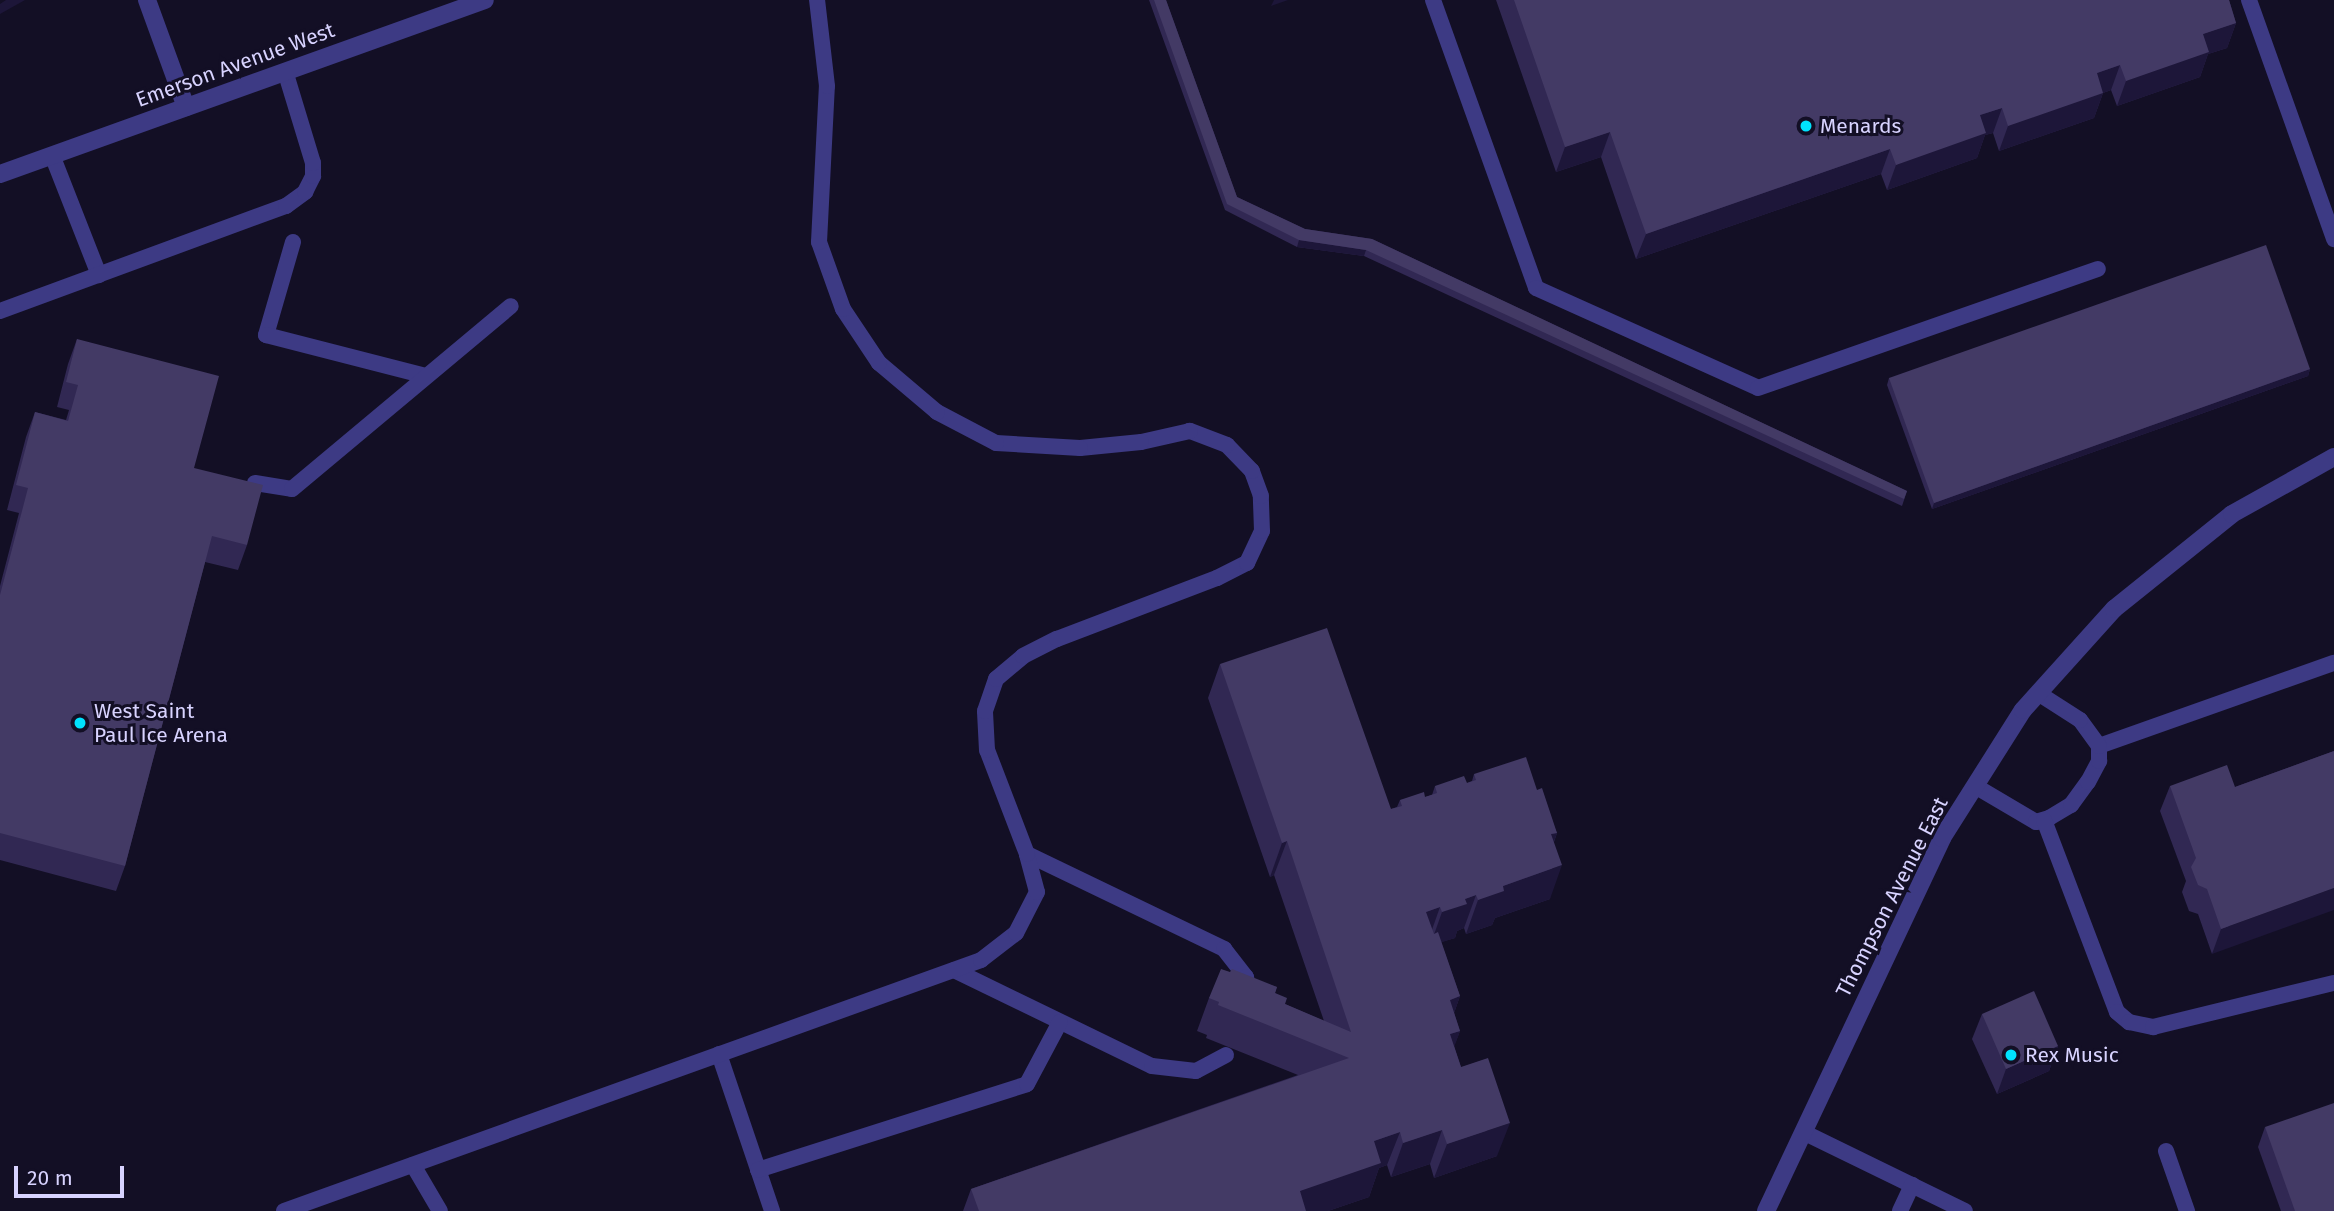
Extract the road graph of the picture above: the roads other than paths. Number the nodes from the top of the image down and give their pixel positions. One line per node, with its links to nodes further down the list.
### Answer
1 (147, 0): 7 (street)
2 (485, 0): 6 (street, Emerson Avenue West)
3 (817, 0): 24 (lane)
4 (1433, 0): 12 (lane)
5 (2249, 0): 10 (lane)
6 (285, 71): 7 (street, Emerson Avenue West); 13 (lane)
7 (186, 107): 8 (street, Emerson Avenue West)
8 (51, 155): 9 (street, Emerson Avenue West); 13 (lane)
9 (0, 174)
10 (2334, 239)
11 (293, 242): 16 (lane)
12 (2098, 269)
13 (99, 275): 15 (lane)
14 (511, 306): 16 (lane)
15 (0, 310)
16 (426, 376): 18 (lane)
17 (2334, 457): 20 (street, Thompson Avenue East)
18 (254, 483)
19 (2334, 663): 21 (lane)
20 (2038, 694): 21 (lane); 22 (street, Thompson Avenue East)
21 (2099, 746): 23 (lane)
22 (1975, 786): 23 (lane); 31 (street, Thompson Avenue East)
23 (2043, 820): 26 (lane)
24 (1027, 854): 25 (lane); 27 (lane)
25 (954, 970): 28 (lane); 29 (lane)
26 (2334, 983)
27 (1250, 998)
28 (1060, 1022): 30 (lane); 34 (lane)
29 (719, 1054): 33 (lane); 34 (lane)
30 (1226, 1055)
31 (1804, 1132): 35 (lane); 39 (street, Thompson Avenue East)
32 (2166, 1151): 42 (lane)
33 (412, 1165): 36 (lane); 37 (lane)
34 (758, 1170): 38 (lane)
35 (1912, 1185): 40 (lane); 41 (lane)
36 (284, 1211)
37 (440, 1211)
38 (772, 1211)
39 (1766, 1211)
40 (1900, 1211)
41 (1965, 1211)
42 (2187, 1211)

